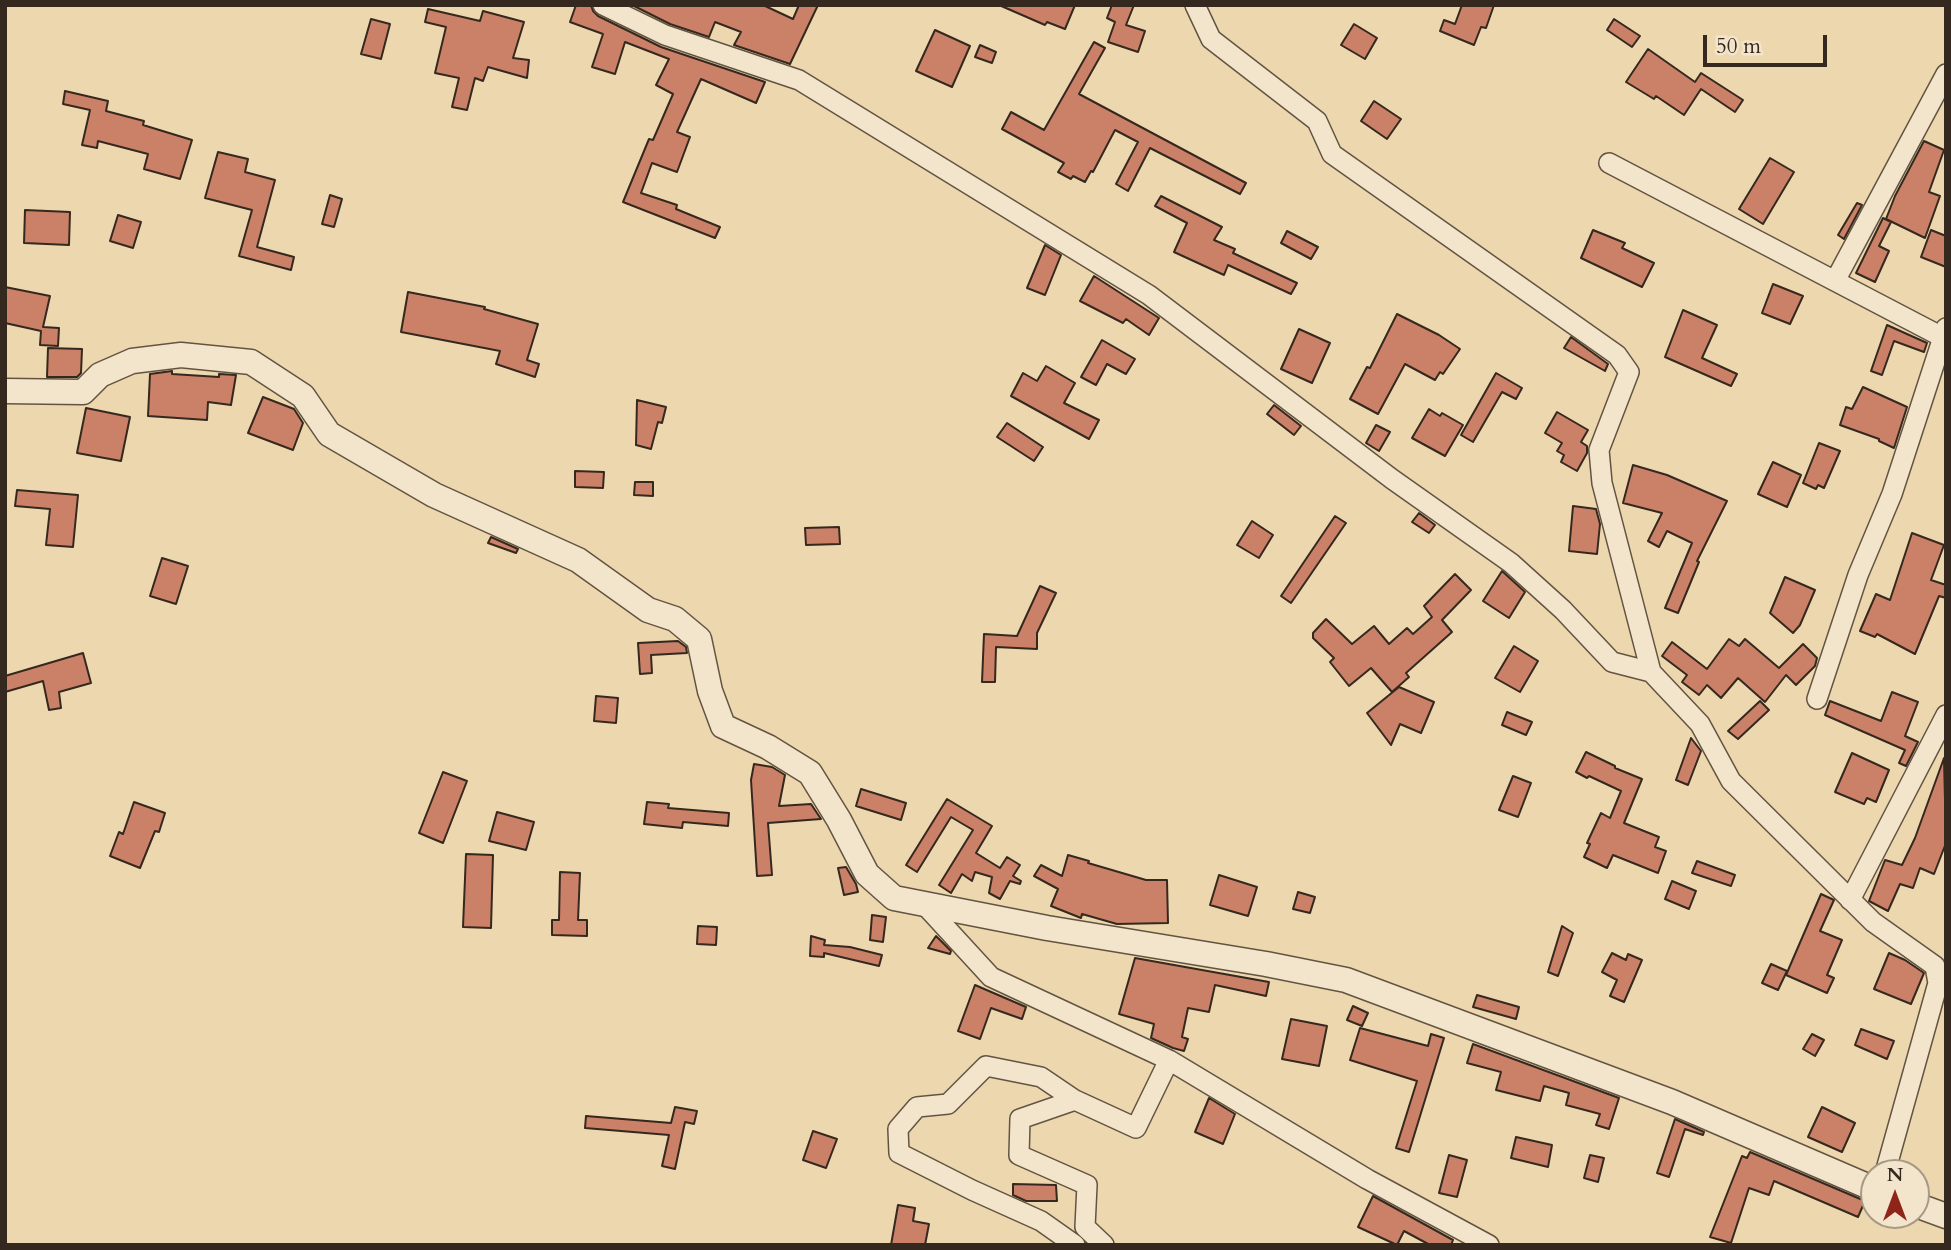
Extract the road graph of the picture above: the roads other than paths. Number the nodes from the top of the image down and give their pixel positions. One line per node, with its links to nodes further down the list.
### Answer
1 (603, 5): 8 (street)
2 (1195, 5): 8 (street)
3 (1946, 74): 5 (street)
4 (1609, 163): 5 (street)
5 (1835, 281): 6 (street)
6 (1945, 335): 9 (street)
7 (5, 391): 12 (street)
8 (1651, 672): 11 (street)
9 (1817, 699)
10 (1946, 715): 11 (street)
11 (1850, 900): 13 (street)
12 (923, 904): 14 (street); 17 (street)
13 (1942, 981): 16 (street)
14 (1169, 1060): 15 (street); 20 (street)
15 (1075, 1100): 18 (street); 19 (street)
16 (1889, 1159)
17 (1860, 1183)
18 (1075, 1245)
19 (1104, 1245)
20 (1489, 1245)

